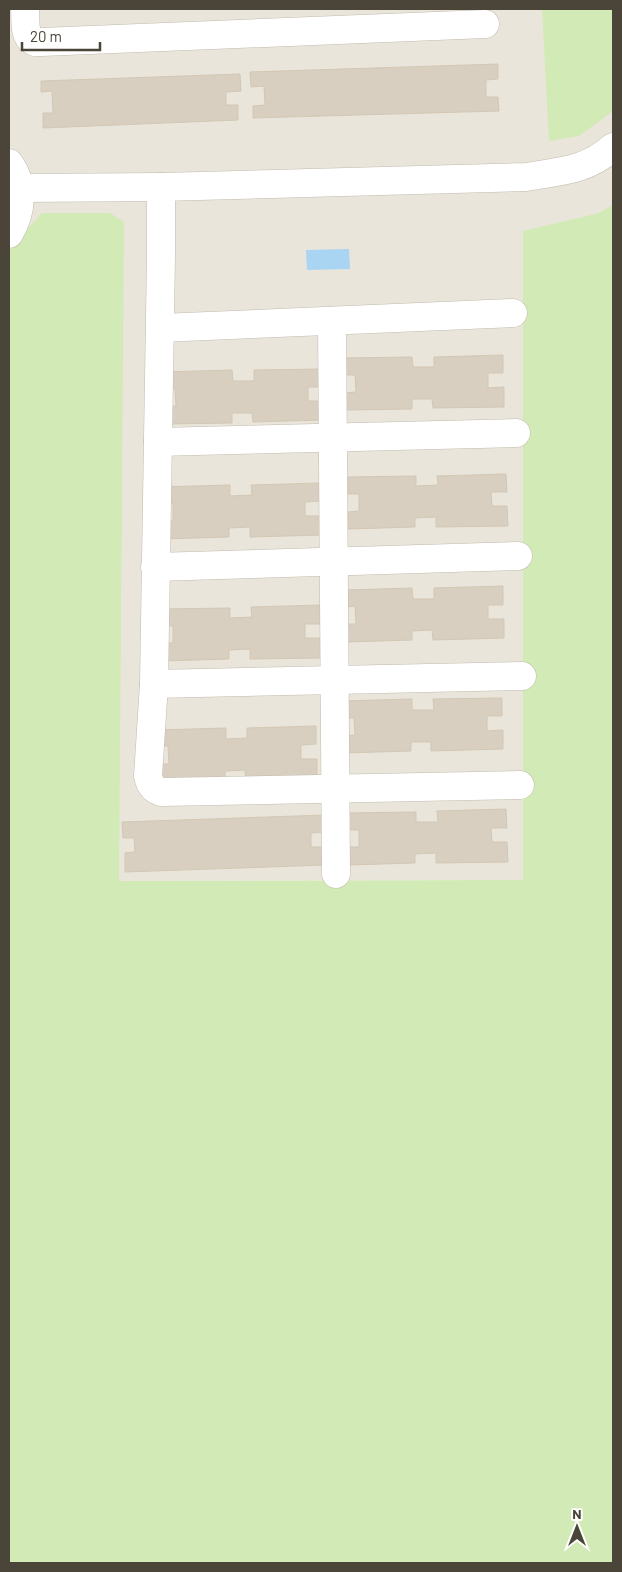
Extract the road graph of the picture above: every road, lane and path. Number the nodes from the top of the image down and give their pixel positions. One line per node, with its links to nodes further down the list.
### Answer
1 (25, 9): 2 (lane)
2 (485, 24)
3 (613, 146): 5 (lane)
4 (14, 176): 5 (lane); 6 (lane)
5 (161, 187): 9 (lane)
6 (9, 234)
7 (513, 312): 8 (lane)
8 (332, 321): 9 (lane); 11 (lane)
9 (160, 328): 12 (lane)
10 (516, 433): 11 (lane)
11 (332, 438): 12 (lane); 14 (lane)
12 (158, 442): 15 (lane)
13 (518, 556): 14 (lane)
14 (333, 562): 15 (lane); 17 (lane)
15 (156, 568): 18 (lane)
16 (522, 676): 17 (lane)
17 (335, 680): 18 (lane); 20 (lane)
18 (154, 684): 20 (lane)
19 (520, 785): 20 (lane)
20 (336, 789): 21 (lane)
21 (336, 874)

